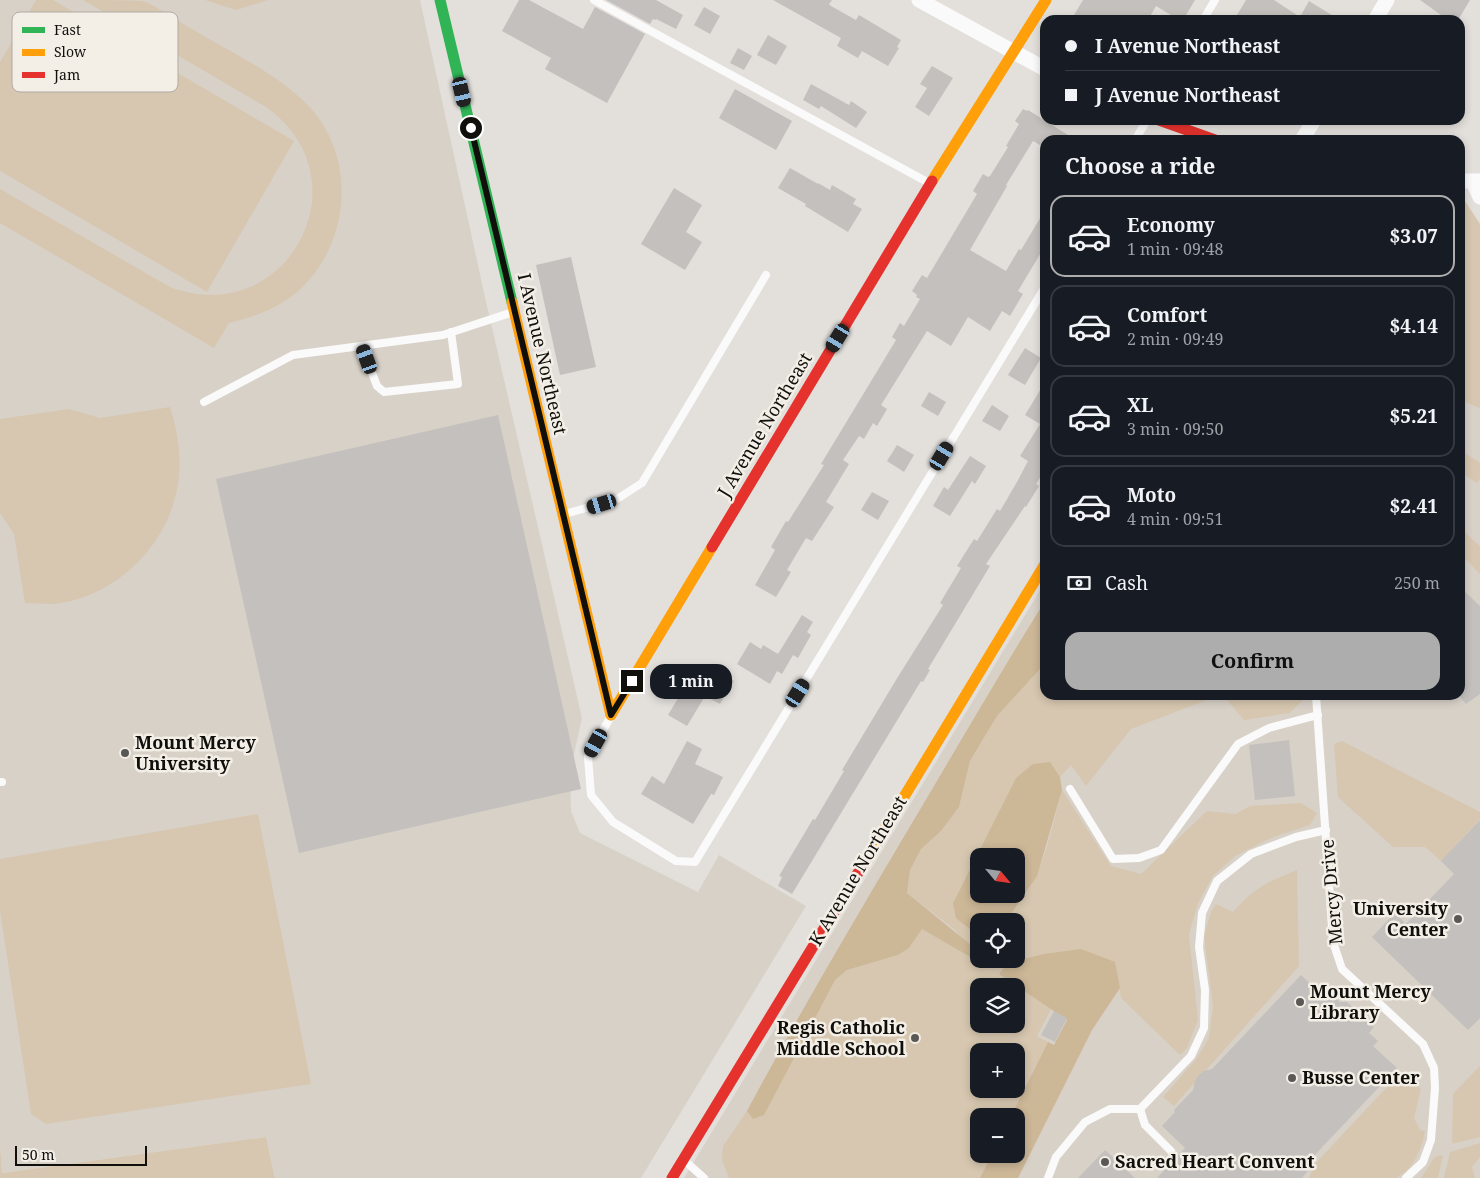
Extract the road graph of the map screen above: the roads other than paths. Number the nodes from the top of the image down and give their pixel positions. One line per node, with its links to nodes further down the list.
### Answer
1 (440, 0): 18 (street, I Avenue Northeast)
2 (594, 0): 14 (lane)
3 (919, 0): 9 (street)
4 (1046, 0): 9 (street, J Avenue Northeast)
5 (1215, 0): 7 (lane)
6 (1387, 0): 8 (street)
7 (1206, 15)
8 (1378, 15)
9 (1014, 52): 10 (street); 14 (street, J Avenue Northeast)
10 (1040, 66)
11 (1173, 125): 12 (street)
12 (1201, 135)
13 (1471, 181): 15 (street)
14 (930, 184): 25 (street, J Avenue Northeast)
15 (1480, 197)
16 (766, 275): 22 (lane)
17 (1040, 295): 25 (lane)
18 (514, 312): 19 (lane); 22 (street, I Avenue Northeast)
19 (451, 332): 20 (lane); 20 (lane)
20 (362, 346): 21 (lane)
21 (204, 402)
22 (563, 515): 25 (street, I Avenue Northeast)
23 (1040, 572): 31 (street, K Avenue Northeast)
24 (1316, 700): 26 (lane, Mercy Drive)
25 (611, 715)
26 (1318, 715): 27 (lane); 28 (lane, Mercy Drive)
27 (1070, 789)
28 (1326, 830): 29 (lane); 35 (lane, Mercy Drive)
29 (1140, 1109): 30 (lane); 34 (lane)
30 (1171, 1151)
31 (684, 1159): 32 (street, K Avenue Northeast); 33 (lane)
32 (672, 1178)
33 (704, 1178)
34 (1048, 1178)
35 (1406, 1178)

